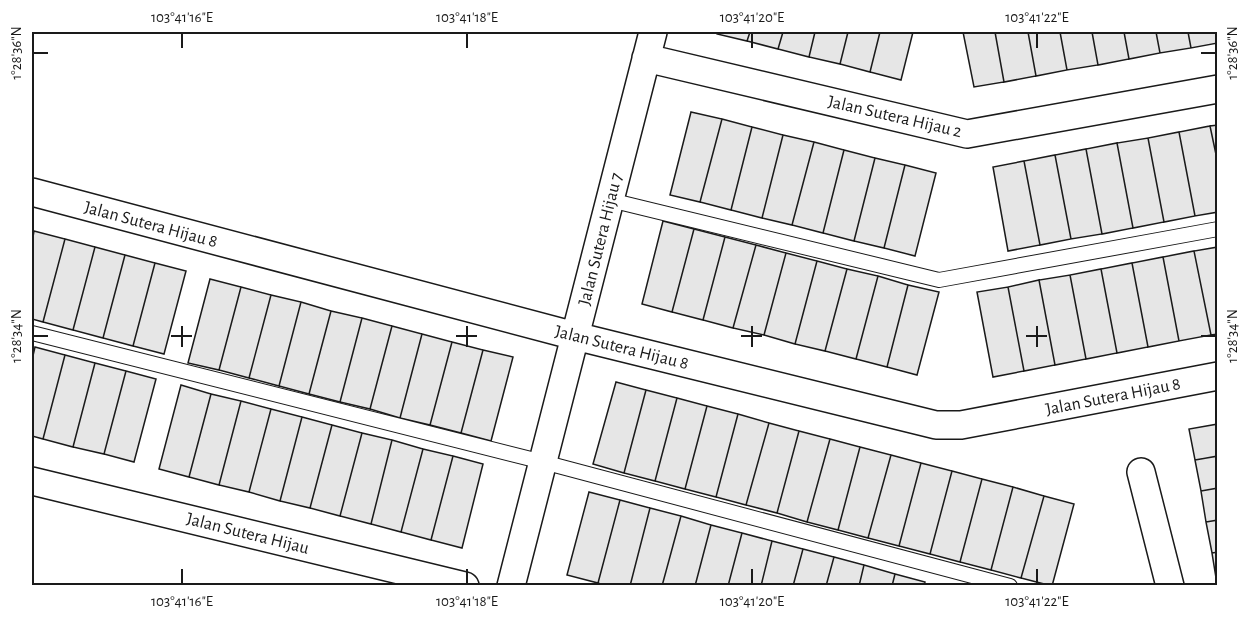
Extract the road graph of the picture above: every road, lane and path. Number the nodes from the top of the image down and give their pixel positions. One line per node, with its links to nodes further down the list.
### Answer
1 (653, 32): 2 (street, Jalan Sutera Hijau 7)
2 (646, 58): 3 (street, Jalan Sutera Hijau 2); 5 (street, Jalan Sutera Hijau 7)
3 (1218, 89)
4 (32, 192): 8 (street, Jalan Sutera Hijau 8)
5 (610, 200): 6 (lane); 8 (street, Jalan Sutera Hijau 7)
6 (1218, 229)
7 (32, 333): 10 (lane)
8 (575, 336): 9 (street, Jalan Sutera Hijau 8); 10 (street, Jalan Sutera Hijau 7)
9 (1218, 376)
10 (543, 462): 14 (street, Jalan Sutera Hijau 7); 15 (lane)
11 (1141, 472): 16 (street)
12 (32, 481): 13 (street, Jalan Sutera Hijau)
13 (465, 585)
14 (511, 585)
15 (1010, 585)
16 (1170, 585)

